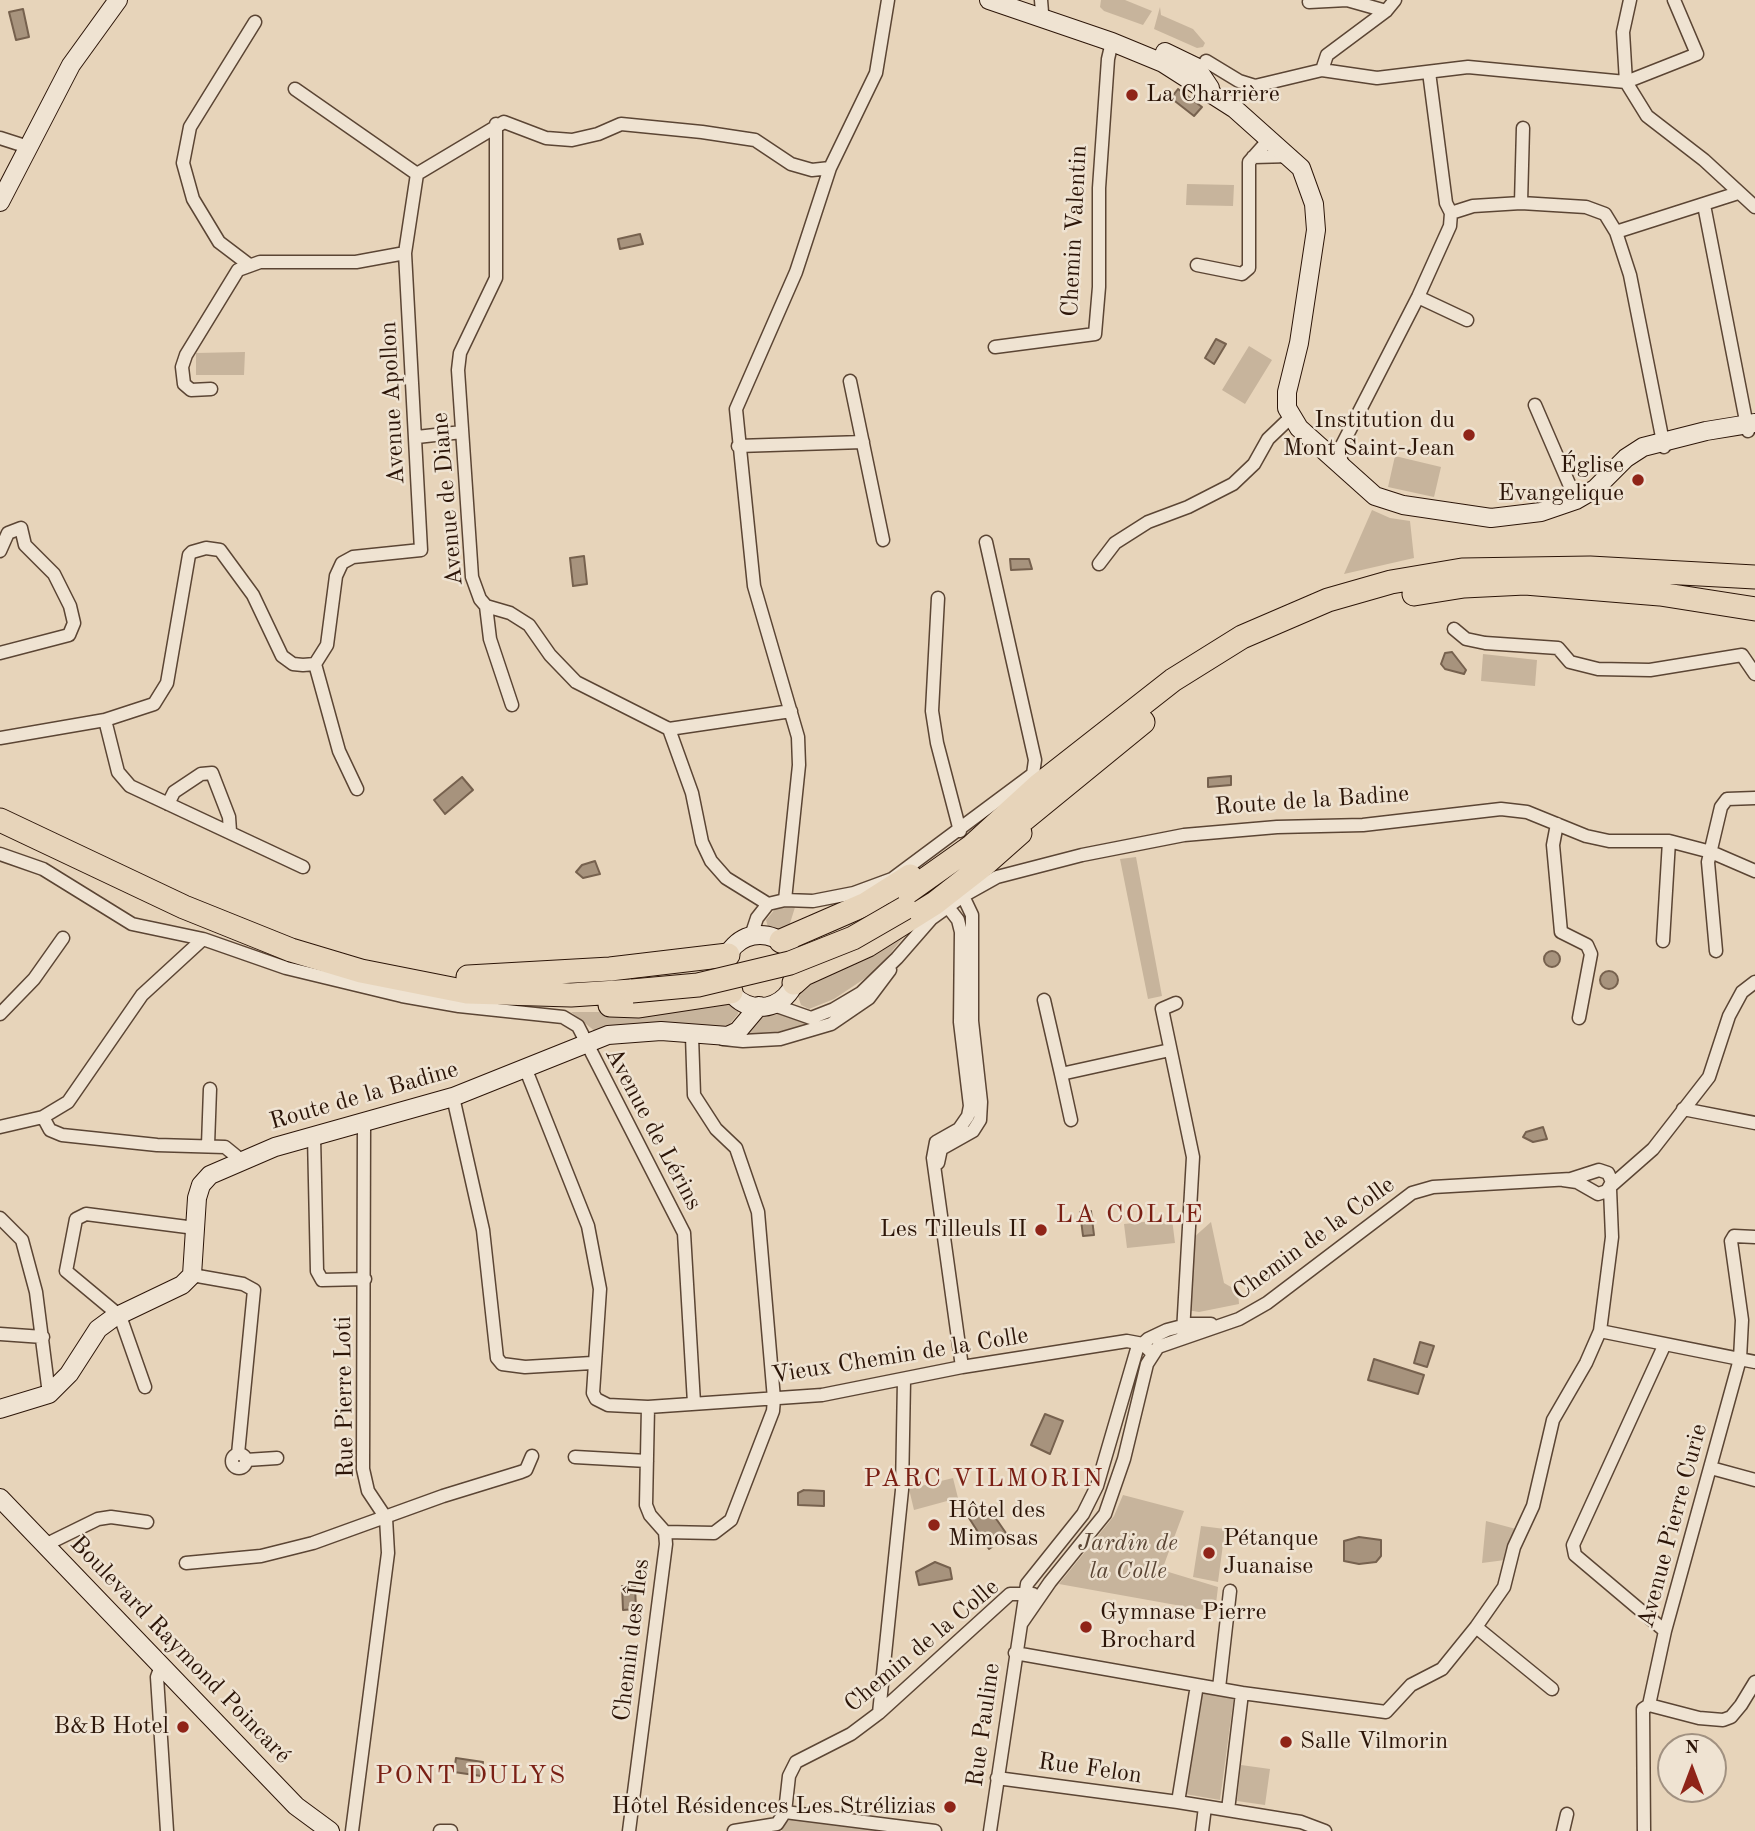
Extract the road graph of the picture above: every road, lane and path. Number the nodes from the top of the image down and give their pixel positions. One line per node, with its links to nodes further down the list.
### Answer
1 (118, 0): 24 (street)
2 (888, 0): 27 (street)
3 (989, 0): 8 (street)
4 (1395, 0): 10 (street)
5 (1630, 0): 17 (street)
6 (1674, 0): 17 (street)
7 (1309, 2): 10 (street)
8 (1023, 5): 9 (street)
9 (1040, 10): 12 (street)
10 (1386, 11): 15 (street)
11 (255, 22): 37 (street)
12 (1114, 37): 13 (street); 14 (street); 41 (street, Chemin Valentin)
13 (1205, 60): 14 (street); 15 (street); 19 (street)
14 (1163, 63): 19 (street)
15 (1322, 70): 16 (street)
16 (1429, 72): 17 (street); 34 (street)
17 (1626, 82): 29 (street)
18 (295, 89): 28 (street)
19 (1217, 97): 22 (street)
20 (496, 124): 27 (street); 28 (street); 47 (street, Avenue de Diane)
21 (1523, 128): 31 (street)
22 (1265, 133): 25 (street); 26 (street)
23 (0, 138): 24 (street)
24 (28, 147): 30 (street)
25 (1291, 156): 26 (street); 45 (street)
26 (1253, 157): 38 (street)
27 (830, 168): 51 (street)
28 (417, 174): 36 (street, Avenue Apollon)
29 (1738, 193): 32 (street); 33 (street)
30 (0, 202)
31 (1521, 203): 34 (street); 35 (street)
32 (1704, 205): 35 (street); 46 (street)
33 (1755, 207)
34 (1451, 213): 39 (street)
35 (1616, 232): 50 (street)
36 (405, 253): 37 (street); 48 (street, Avenue Apollon)
37 (248, 264): 43 (street)
38 (1197, 265)
39 (1418, 298): 40 (street); 52 (street)
40 (1467, 320)
41 (995, 347)
42 (850, 381): 49 (street)
43 (211, 389)
44 (1535, 405): 53 (street)
45 (1291, 417): 52 (street); 57 (street)
46 (1751, 427): 50 (street)
47 (462, 432): 48 (street); 64 (street, Avenue de Diane)
48 (417, 437): 68 (street, Avenue Apollon)
49 (863, 442): 51 (street); 54 (street)
50 (1663, 444): 53 (street)
51 (738, 446): 71 (street)
52 (1345, 471): 53 (street)
53 (1576, 500)
54 (883, 540)
55 (986, 542): 83 (street)
56 (0, 551): 67 (street)
57 (1099, 564)
58 (1755, 570): 59 (highway)
59 (1703, 573): 60 (highway); 76 (highway)
60 (1755, 577)
61 (1755, 591): 62 (highway)
62 (1660, 594): 65 (highway); 76 (highway)
63 (938, 598): 83 (street)
64 (486, 606): 70 (street); 73 (street, Avenue de Diane)
65 (1755, 608)
66 (1454, 629): 69 (street)
67 (0, 653)
68 (315, 664): 72 (street); 75 (street)
69 (1755, 674)
70 (512, 705)
71 (791, 711): 73 (street); 90 (street)
72 (104, 720): 74 (street); 78 (street)
73 (669, 729): 91 (street)
74 (0, 738)
75 (357, 789)
76 (1046, 791): 93 (highway); 101 (highway); 103 (highway)
77 (1755, 799): 85 (street)
78 (168, 804): 82 (street); 82 (street)
79 (0, 805): 101 (highway)
80 (0, 820): 101 (highway)
81 (1557, 824): 84 (street, Route de la Badine); 89 (street, Route de la Badine); 106 (street)
82 (230, 831): 87 (street)
83 (960, 831): 90 (street)
84 (1669, 841): 85 (street, Route de la Badine); 96 (street)
85 (1711, 852): 88 (street, Route de la Badine); 97 (street)
86 (0, 854): 95 (street, Avenue de Lérins)
87 (303, 867)
88 (1755, 871)
89 (963, 896): 92 (street, Route de la Badine); 107 (street)
90 (785, 900): 91 (street)
91 (768, 904): 93 (street)
92 (948, 907): 99 (street, Route de la Badine); 107 (street)
93 (763, 933): 98 (street); 103 (street)
94 (64, 938): 105 (street)
95 (203, 939): 110 (street, Avenue de Lérins); 117 (street)
96 (1663, 941)
97 (1716, 951)
98 (727, 955): 101 (highway); 103 (street)
99 (897, 958): 103 (street, Route de la Badine); 109 (street, Route de la Badine)
100 (1755, 982): 116 (street)
101 (468, 985): 103 (highway)
102 (1044, 1000): 113 (street)
103 (765, 1002): 109 (street, Route de la Badine)
104 (1176, 1003): 111 (street)
105 (0, 1014)
106 (1579, 1018)
107 (966, 1021): 141 (street)
108 (692, 1035): 109 (street, Route de la Badine); 110 (street, Route de la Badine); 145 (street)
109 (713, 1037)
110 (584, 1043): 112 (street, Route de la Badine); 148 (street, Avenue de Lérins)
111 (1170, 1050): 113 (street); 133 (street)
112 (526, 1070): 115 (street, Route de la Badine); 139 (street)
113 (1061, 1074): 118 (street)
114 (210, 1089): 123 (street)
115 (453, 1097): 119 (street, Route de la Badine); 139 (street)
116 (1683, 1109): 120 (street); 125 (street)
117 (43, 1116): 121 (street); 123 (street)
118 (1071, 1120)
119 (364, 1123): 122 (street, Route de la Badine); 130 (street, Rue Pierre Loti)
120 (1755, 1123)
121 (0, 1127)
122 (314, 1136): 124 (street, Route de la Badine); 130 (street)
123 (208, 1146): 124 (street)
124 (241, 1160): 127 (street, Route de la Badine)
125 (1605, 1183): 132 (street); 133 (street, Chemin de la Colle)
126 (0, 1218): 135 (street)
127 (195, 1228): 129 (street, Route de la Badine); 131 (street)
128 (1755, 1237): 138 (street, Avenue Pierre Curie)
129 (192, 1275): 131 (street); 153 (street)
130 (365, 1279): 160 (street, Rue Pierre Loti)
131 (120, 1316): 143 (street); 144 (street)
132 (1600, 1331): 136 (street); 171 (street)
133 (1183, 1332): 137 (street, Chemin de la Colle)
134 (0, 1334): 135 (street)
135 (43, 1337): 144 (street)
136 (1664, 1346): 138 (street); 172 (street)
137 (1148, 1349): 141 (street, Vieux Chemin de la Colle); 157 (street, Chemin de la Colle); 158 (street, Chemin de la Colle)
138 (1740, 1359): 140 (street); 155 (street, Avenue Pierre Curie)
139 (593, 1363): 149 (street, Vieux Chemin de la Colle)
140 (1755, 1363)
141 (962, 1367): 142 (street, Vieux Chemin de la Colle)
142 (904, 1380): 145 (street, Vieux Chemin de la Colle); 181 (street)
143 (145, 1387)
144 (49, 1394): 146 (street)
145 (774, 1399): 148 (street, Vieux Chemin de la Colle); 162 (street)
146 (23, 1402): 147 (street); 150 (street)
147 (0, 1403)
148 (694, 1403): 149 (street, Vieux Chemin de la Colle)
149 (648, 1407): 154 (street, Chemin des Îles)
150 (0, 1409)
151 (532, 1456): 160 (street)
152 (575, 1457): 154 (street)
153 (277, 1458)
154 (647, 1461): 162 (street, Chemin des Îles)
155 (1711, 1468): 156 (street); 172 (street, Avenue Pierre Curie)
156 (1755, 1480)
157 (1097, 1486): 158 (street); 165 (street, Chemin de la Colle)
158 (1113, 1492): 166 (street, Chemin de la Colle)
159 (0, 1498): 163 (street, Boulevard Raymond Poincaré)
160 (386, 1518): 164 (street); 191 (street, Rue Pierre Loti)
161 (147, 1522): 163 (street)
162 (666, 1532): 194 (street, Chemin des Îles)
163 (45, 1545): 174 (street, Boulevard Raymond Poincaré)
164 (186, 1563)
165 (1037, 1571): 166 (street); 168 (street, Chemin de la Colle)
166 (1050, 1582): 169 (street, Chemin de la Colle)
167 (1230, 1591): 177 (street)
168 (1025, 1593): 169 (street, Chemin de la Colle); 170 (street, Rue Pauline); 181 (street, Chemin de la Colle)
169 (1041, 1594): 170 (street, Rue Pauline)
170 (1021, 1624): 173 (street, Rue Pauline)
171 (1476, 1627): 178 (street); 179 (street)
172 (1665, 1631): 180 (street, Avenue Pierre Curie)
173 (1015, 1653): 176 (street); 182 (street, Rue Pauline)
174 (161, 1666): 189 (street); 190 (street, Boulevard Raymond Poincaré)
175 (1755, 1682): 180 (street)
176 (1197, 1685): 177 (street); 183 (street)
177 (1219, 1688): 179 (street)
178 (1552, 1689)
179 (1242, 1692): 185 (street)
180 (1649, 1705): 201 (street, Avenue Pierre Curie)
181 (880, 1713): 186 (street, Chemin de la Colle)
182 (997, 1777): 183 (street, Rue Felon); 197 (street, Rue Pauline)
183 (1178, 1802): 184 (street, Rue Felon)
184 (1205, 1807): 185 (street, Rue Felon); 198 (street)
185 (1228, 1810): 199 (street, Rue Felon)
186 (785, 1812): 188 (street); 196 (street)
187 (1567, 1814): 200 (street)
188 (776, 1828): 195 (street)
189 (167, 1831)
190 (330, 1831)
191 (352, 1831)
192 (440, 1831): 193 (street)
193 (451, 1831)
194 (629, 1831)
195 (734, 1831)
196 (935, 1831)
197 (990, 1831)
198 (1202, 1831)
199 (1325, 1831)
200 (1563, 1831)
201 (1644, 1831)

